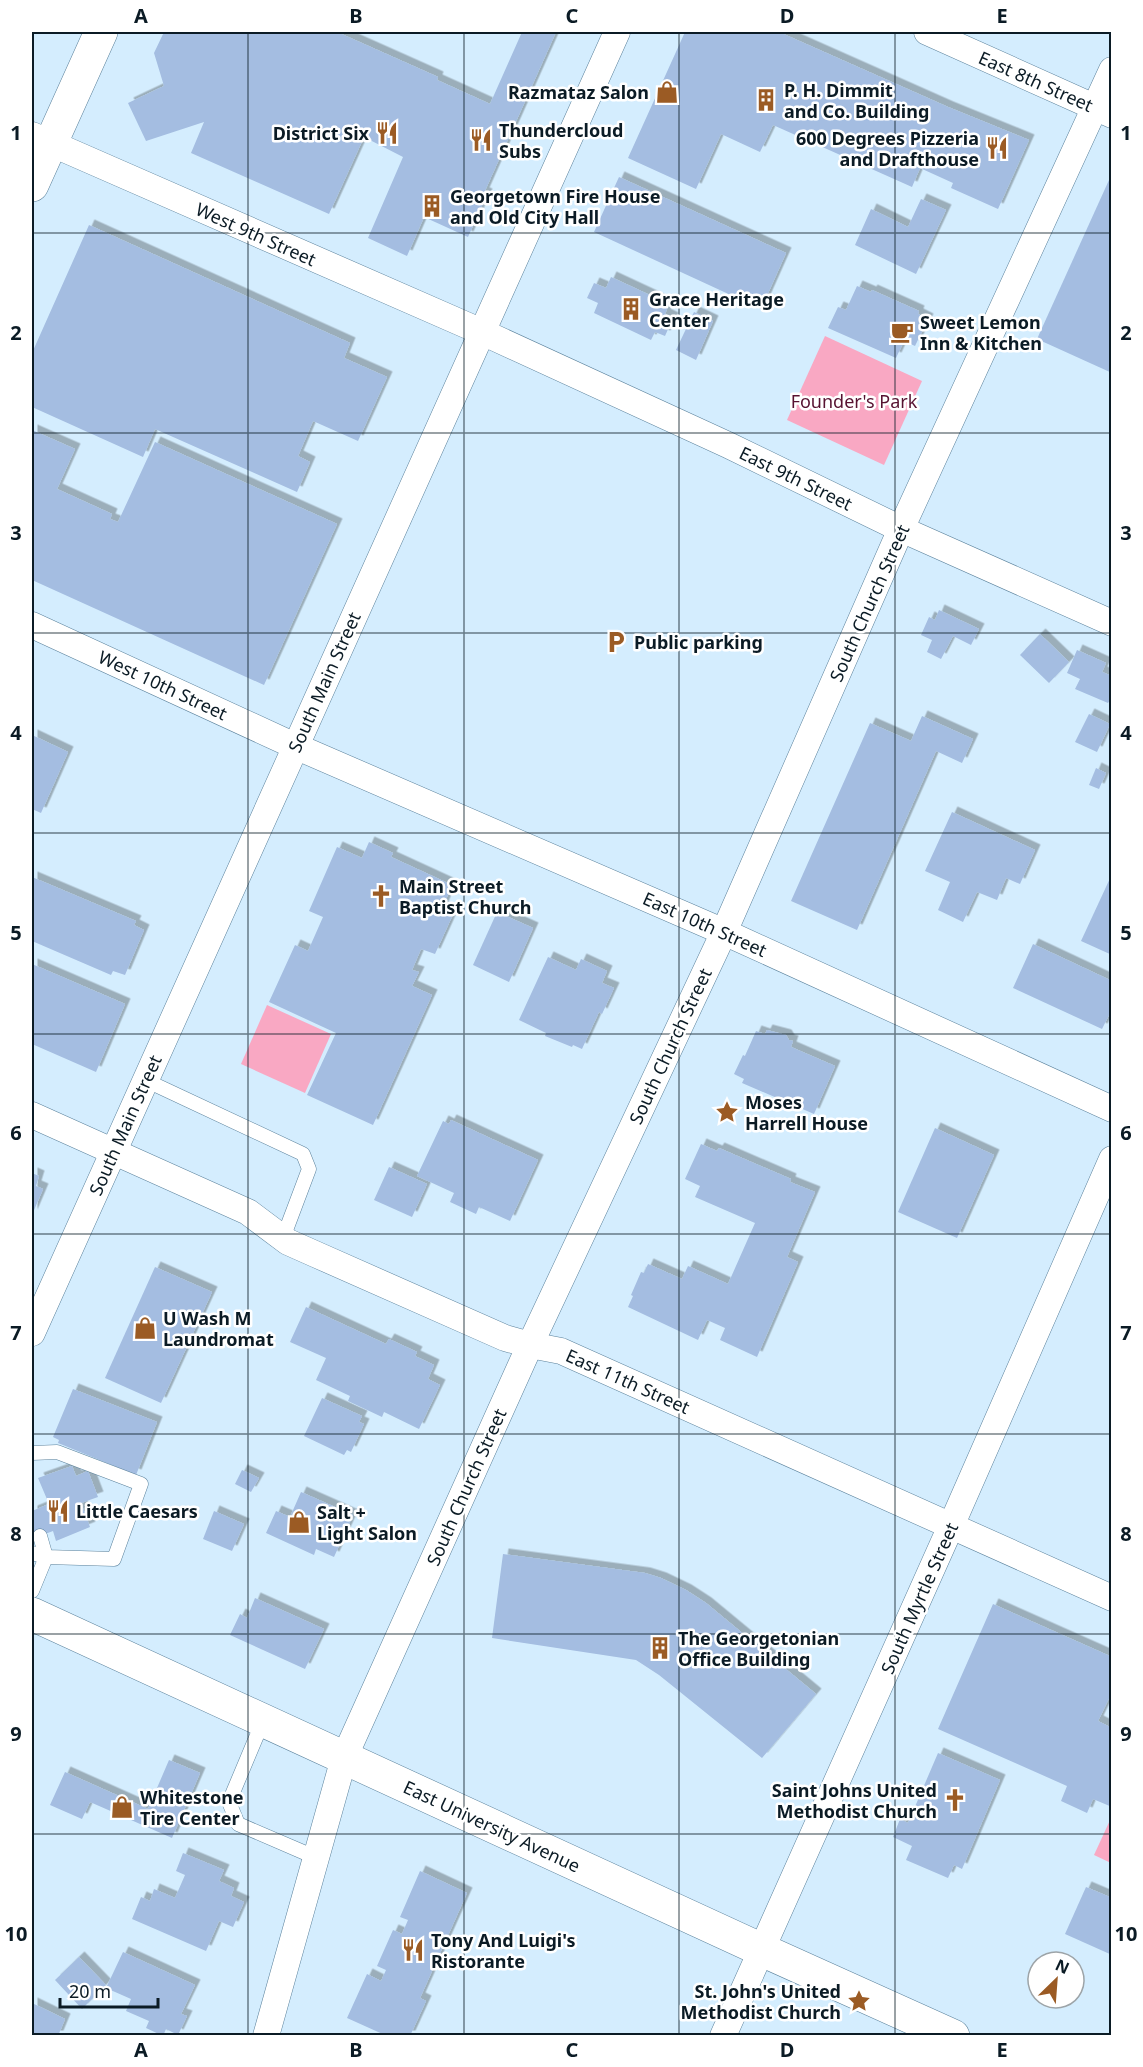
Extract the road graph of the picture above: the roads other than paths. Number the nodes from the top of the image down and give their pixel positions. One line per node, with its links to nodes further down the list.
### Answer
1 (101, 32): 6 (main road)
2 (617, 32): 8 (street, South Main Street)
3 (927, 32): 5 (street, East 8th Street)
4 (1112, 70): 5 (street, South Church Street)
5 (1103, 111): 9 (street, South Church Street)
6 (41, 139): 7 (main road); 8 (street, West 9th Street)
7 (32, 185)
8 (482, 332): 9 (street, East 9th Street); 12 (street, South Main Street)
9 (902, 529): 10 (street, East 9th Street); 13 (street, South Church Street)
10 (1112, 623)
11 (32, 625): 12 (street, West 10th Street)
12 (296, 746): 13 (street, East 10th Street); 14 (street, South Main Street)
13 (724, 932): 15 (street, East 10th Street); 21 (street, South Church Street)
14 (145, 1080): 17 (street, South Main Street); 19 (lane)
15 (1112, 1109)
16 (32, 1115): 17 (street, East 11th Street)
17 (113, 1151): 19 (street, East 11th Street); 20 (street, South Main Street)
18 (1112, 1159): 23 (street, South Myrtle Street)
19 (283, 1238): 21 (street, East 11th Street)
20 (32, 1333)
21 (530, 1345): 23 (street, East 11th Street); 31 (street, South Church Street)
22 (32, 1453): 26 (lane)
23 (951, 1526): 28 (street, East 11th Street); 33 (street, South Myrtle Street)
24 (40, 1536): 26 (lane)
25 (32, 1553): 26 (lane)
26 (46, 1557): 27 (lane)
27 (32, 1591)
28 (1112, 1598)
29 (32, 1614): 30 (main road, East University Avenue)
30 (263, 1720): 31 (main road, East University Avenue); 32 (lane)
31 (344, 1758): 32 (street, South Church Street); 33 (main road, East University Avenue)
32 (317, 1858): 34 (street, South Church Street)
33 (762, 1950): 35 (street, South Myrtle Street); 36 (main road, East University Avenue)
34 (266, 2036)
35 (723, 2036)
36 (953, 2036)

